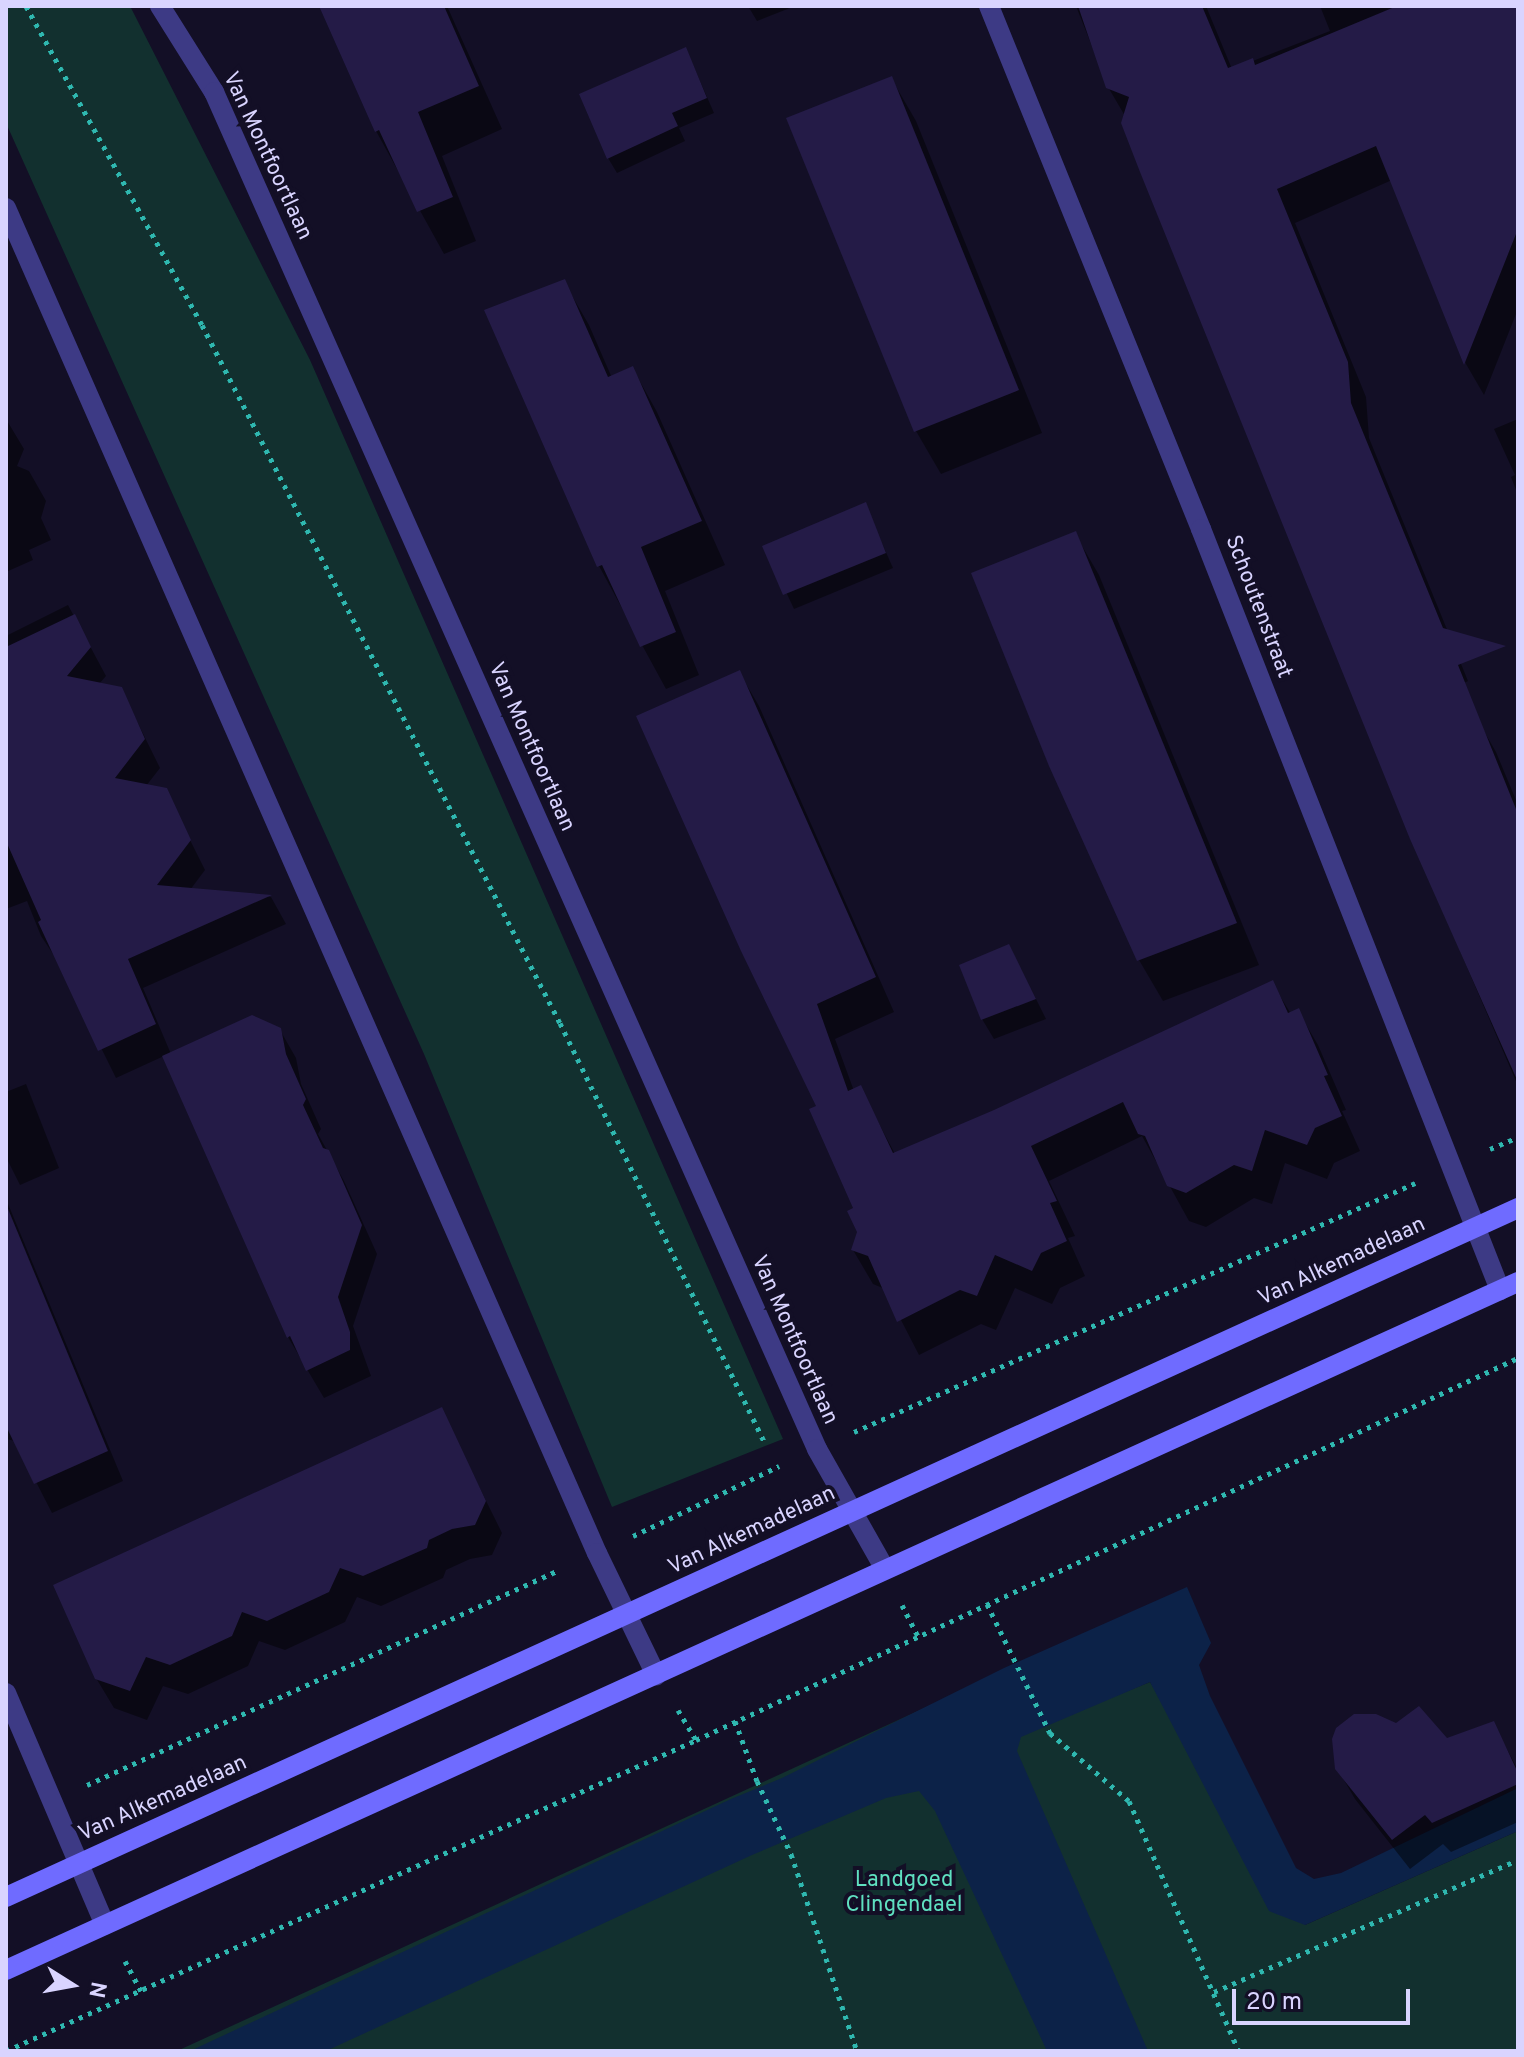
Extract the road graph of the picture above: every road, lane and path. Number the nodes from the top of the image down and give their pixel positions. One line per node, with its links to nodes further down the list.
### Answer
1 (26, 6): 12 (path)
2 (160, 6): 10 (street, Van Montfoortlaan)
3 (989, 6): 5 (street, Schoutenstraat)
4 (6, 208): 12 (street)
5 (1452, 1166): 7 (street, Schoutenstraat); 10 (path)
6 (1518, 1208): 7 (main road, Van Alkemadelaan)
7 (1476, 1227): 8 (street, Schoutenstraat); 11 (main road, Van Alkemadelaan)
8 (1509, 1286): 13 (main road)
9 (1518, 1358): 14 (path)
10 (817, 1449): 11 (street, Van Montfoortlaan)
11 (854, 1511): 13 (street, Van Montfoortlaan); 15 (main road, Van Alkemadelaan)
12 (597, 1553): 15 (street); 19 (path)
13 (885, 1569): 16 (main road)
14 (987, 1604): 18 (path); 25 (path)
15 (628, 1614): 16 (street); 21 (main road, Van Alkemadelaan)
16 (656, 1675): 23 (main road)
17 (6, 1693): 19 (street)
18 (735, 1721): 26 (path); 27 (path)
19 (51, 1801): 21 (street)
20 (1518, 1860): 25 (path)
21 (78, 1864): 22 (main road, Van Alkemadelaan); 23 (street)
22 (6, 1897)
23 (105, 1925): 24 (main road)
24 (6, 1970)
25 (1214, 1992): 28 (path)
26 (6, 2051)
27 (857, 2051)
28 (1239, 2051)

